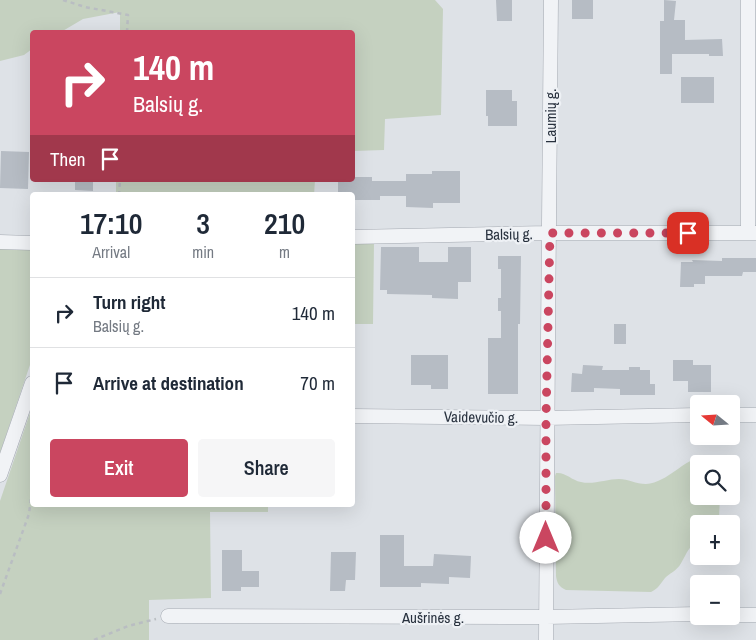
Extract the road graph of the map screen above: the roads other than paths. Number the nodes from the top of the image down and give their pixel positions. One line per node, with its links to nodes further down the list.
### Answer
1 (551, 0): 3 (street, Laumių g.)
2 (748, 0): 4 (street)
3 (550, 233): 4 (street, Balsių g.); 5 (street, Balsių g.); 13 (street, Laumių g.)
4 (752, 233)
5 (355, 237)
6 (0, 242): 7 (street)
7 (30, 243)
8 (30, 388): 14 (street)
9 (756, 414): 10 (street)
10 (740, 415)
11 (355, 416): 13 (street, Vaidevučio g.)
12 (690, 416): 13 (street, Vaidevučio g.)
13 (546, 418): 19 (street, Laumių g.)
14 (0, 475)
15 (690, 614): 19 (street, Aušrinės g.)
16 (740, 615): 17 (street)
17 (756, 615)
18 (168, 616): 19 (street, Aušrinės g.)
19 (546, 617): 20 (street, Laumių g.)
20 (546, 640)

